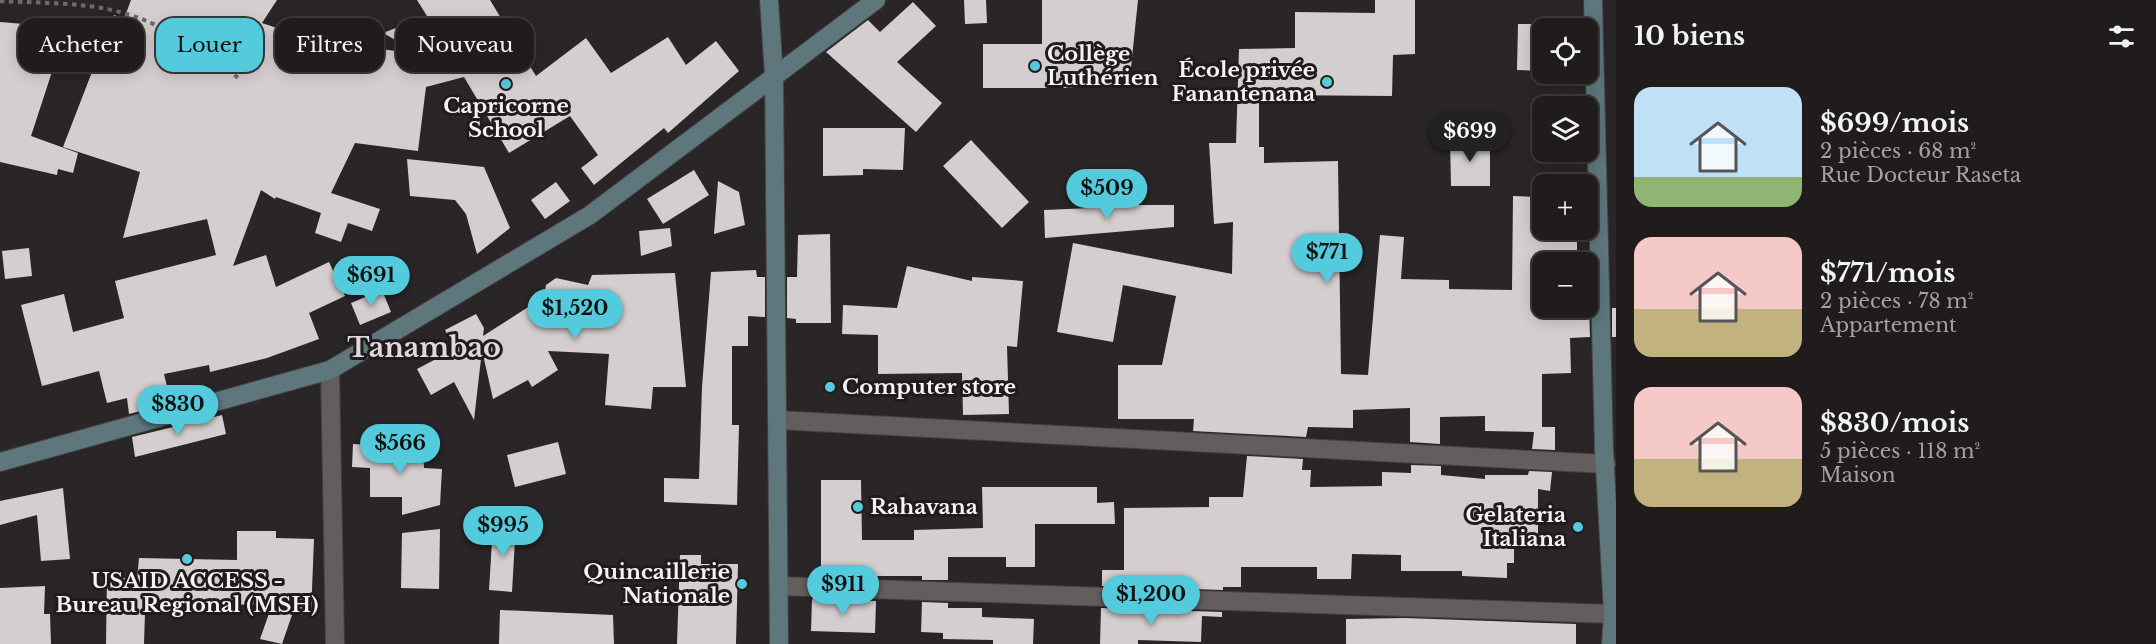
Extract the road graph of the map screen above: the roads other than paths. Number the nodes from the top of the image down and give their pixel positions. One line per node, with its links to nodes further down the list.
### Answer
1 (769, 0): 4 (street)
2 (876, 0): 4 (street)
3 (1593, 0): 8 (street)
4 (774, 76): 5 (street); 6 (street)
5 (330, 370): 7 (street); 11 (street)
6 (777, 420): 8 (street); 9 (street)
7 (0, 462)
8 (1606, 464): 10 (street)
9 (779, 586): 10 (street); 12 (street)
10 (1613, 614): 13 (street)
11 (335, 644)
12 (779, 644)
13 (1611, 644)

